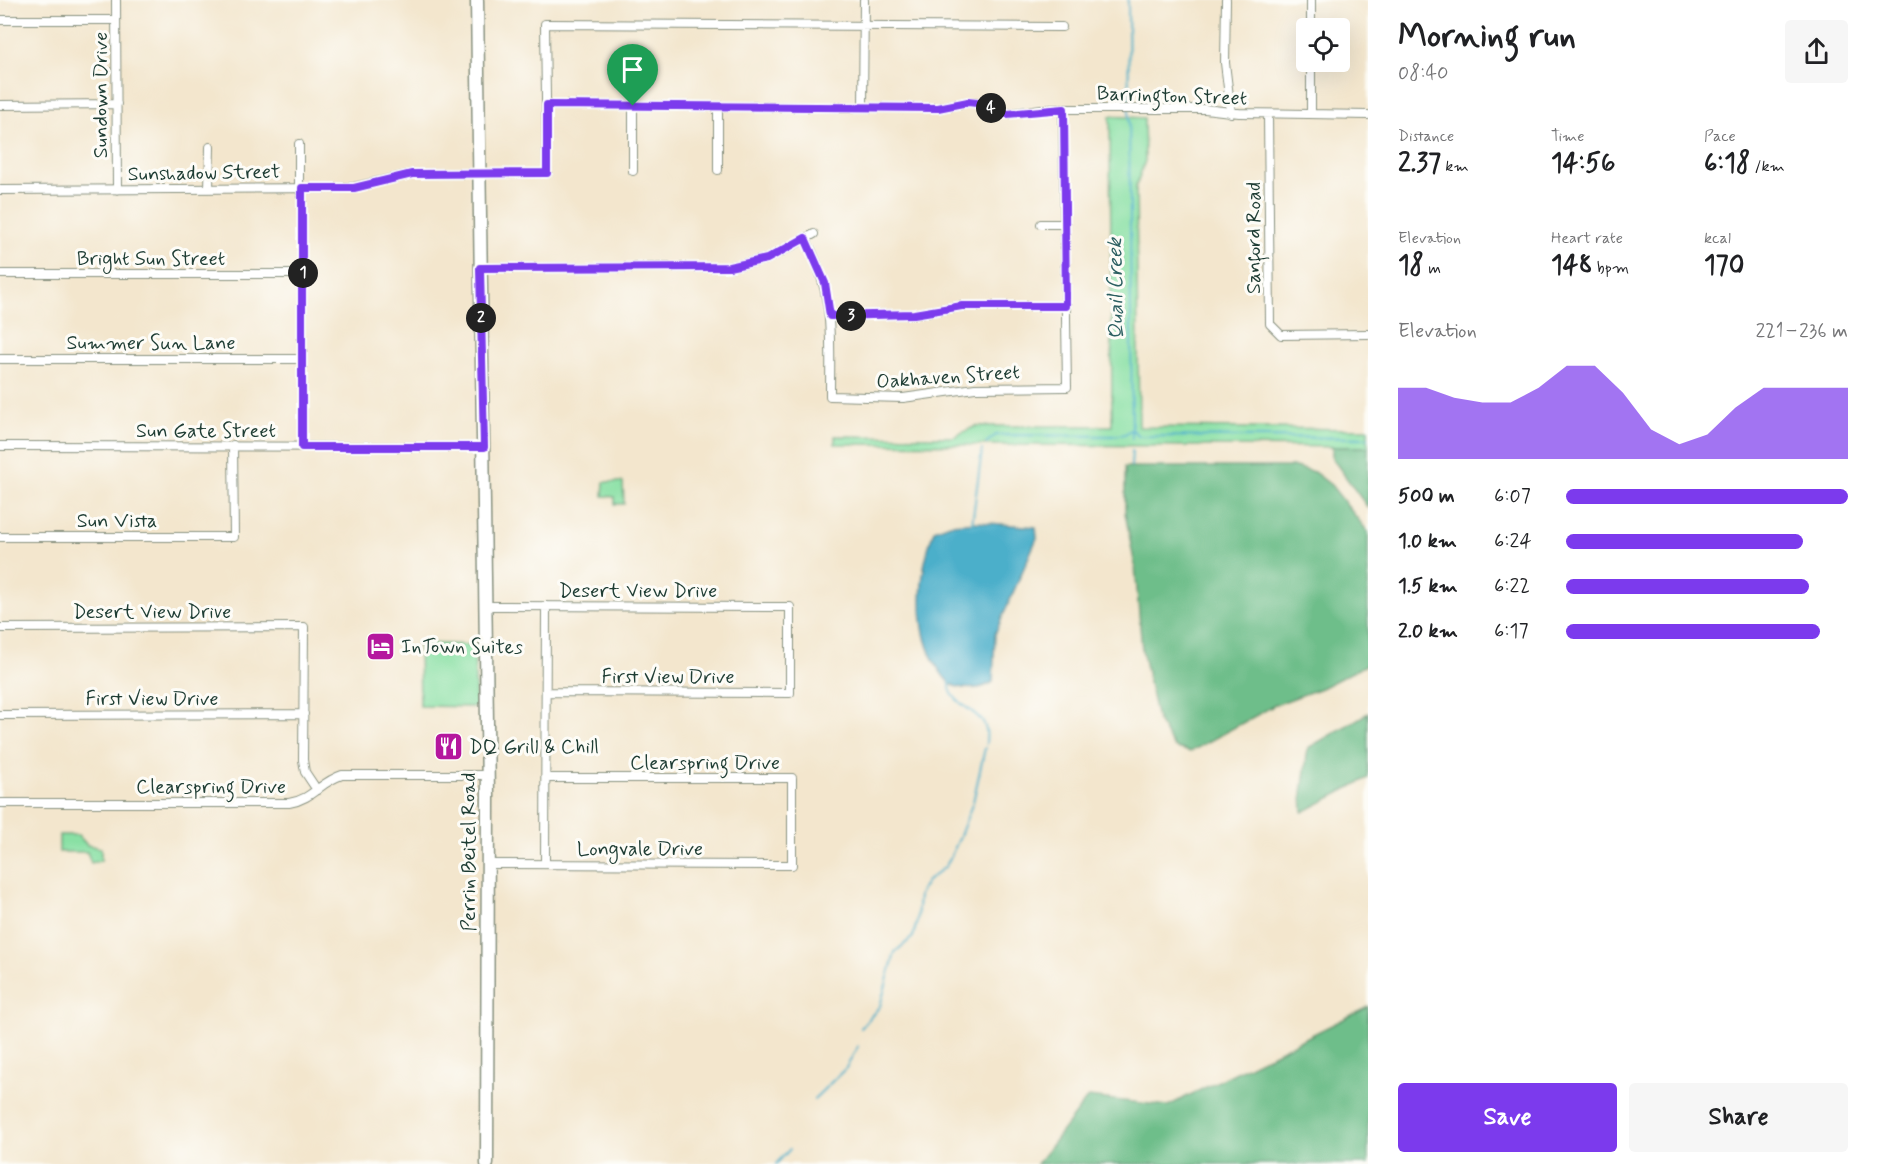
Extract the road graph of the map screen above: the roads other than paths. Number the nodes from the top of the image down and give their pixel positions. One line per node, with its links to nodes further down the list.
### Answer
1 (116, 0): 8 (street, Sundown Drive)
2 (477, 0): 27 (main road, Perrin Beitel Road)
3 (864, 0): 9 (street)
4 (1226, 0): 19 (street)
5 (1311, 0): 6 (street)
6 (1311, 18)
7 (0, 20): 8 (street)
8 (116, 20): 12 (street, Sundown Drive)
9 (863, 27): 10 (street); 14 (street); 17 (street)
10 (1062, 27)
11 (1311, 72): 21 (street)
12 (117, 104): 13 (street); 31 (street, Sundown Drive)
13 (0, 105)
14 (547, 105): 15 (street, Barrington Street); 27 (street, Sunshadow Street)
15 (633, 106): 16 (street, Barrington Street); 26 (street)
16 (718, 106): 17 (street, Barrington Street); 25 (street)
17 (863, 108): 18 (street, Barrington Street)
18 (1064, 109): 19 (street, Barrington Street); 33 (street)
19 (1232, 112): 20 (street, Barrington Street)
20 (1268, 114): 21 (street, Barrington Street); 41 (street, Sanford Road)
21 (1311, 114): 22 (street, Barrington Street)
22 (1368, 115)
23 (299, 144): 28 (street)
24 (210, 147): 29 (street)
25 (718, 170)
26 (633, 171)
27 (479, 174): 28 (street, Sunshadow Street); 36 (main road, Perrin Beitel Road)
28 (300, 188): 29 (street, Sunshadow Street); 38 (street)
29 (209, 189): 31 (street, Sunshadow Street)
30 (0, 190): 31 (street, Sunshadow Street)
31 (117, 190)
32 (1041, 224): 33 (street)
33 (1065, 224): 39 (street)
34 (814, 234): 35 (street)
35 (805, 238): 36 (street); 40 (street)
36 (480, 268): 47 (main road, Perrin Beitel Road)
37 (0, 274): 38 (street, Bright Sun Street)
38 (303, 274): 42 (street)
39 (1066, 306): 40 (street); 40 (street, Oakhaven Street)
40 (830, 316)
41 (1368, 334)
42 (302, 358): 43 (street, Summer Sun Lane); 46 (street)
43 (0, 359)
44 (0, 446): 45 (street, Sun Gate Street)
45 (233, 446): 46 (street, Sun Gate Street); 48 (street, Sun Vista)
46 (302, 447): 47 (street, Sun Gate Street)
47 (484, 447): 49 (main road, Perrin Beitel Road)
48 (0, 537)
49 (485, 606): 50 (street, Desert View Drive); 56 (main road, Perrin Beitel Road)
50 (546, 606): 52 (street); 53 (street, Desert View Drive)
51 (0, 628): 54 (street, Desert View Drive)
52 (546, 692): 53 (street, First View Drive); 57 (street)
53 (790, 693)
54 (304, 714): 55 (street, First View Drive); 58 (street)
55 (0, 715)
56 (487, 775): 58 (street, Clearspring Drive); 60 (main road, Perrin Beitel Road)
57 (546, 778): 61 (street); 62 (street, Clearspring Drive)
58 (318, 790): 59 (street, Clearspring Drive)
59 (0, 803)
60 (487, 864): 61 (street, Longvale Drive); 63 (main road, Perrin Beitel Road)
61 (545, 864): 62 (street, Longvale Drive)
62 (792, 865)
63 (487, 1164)

